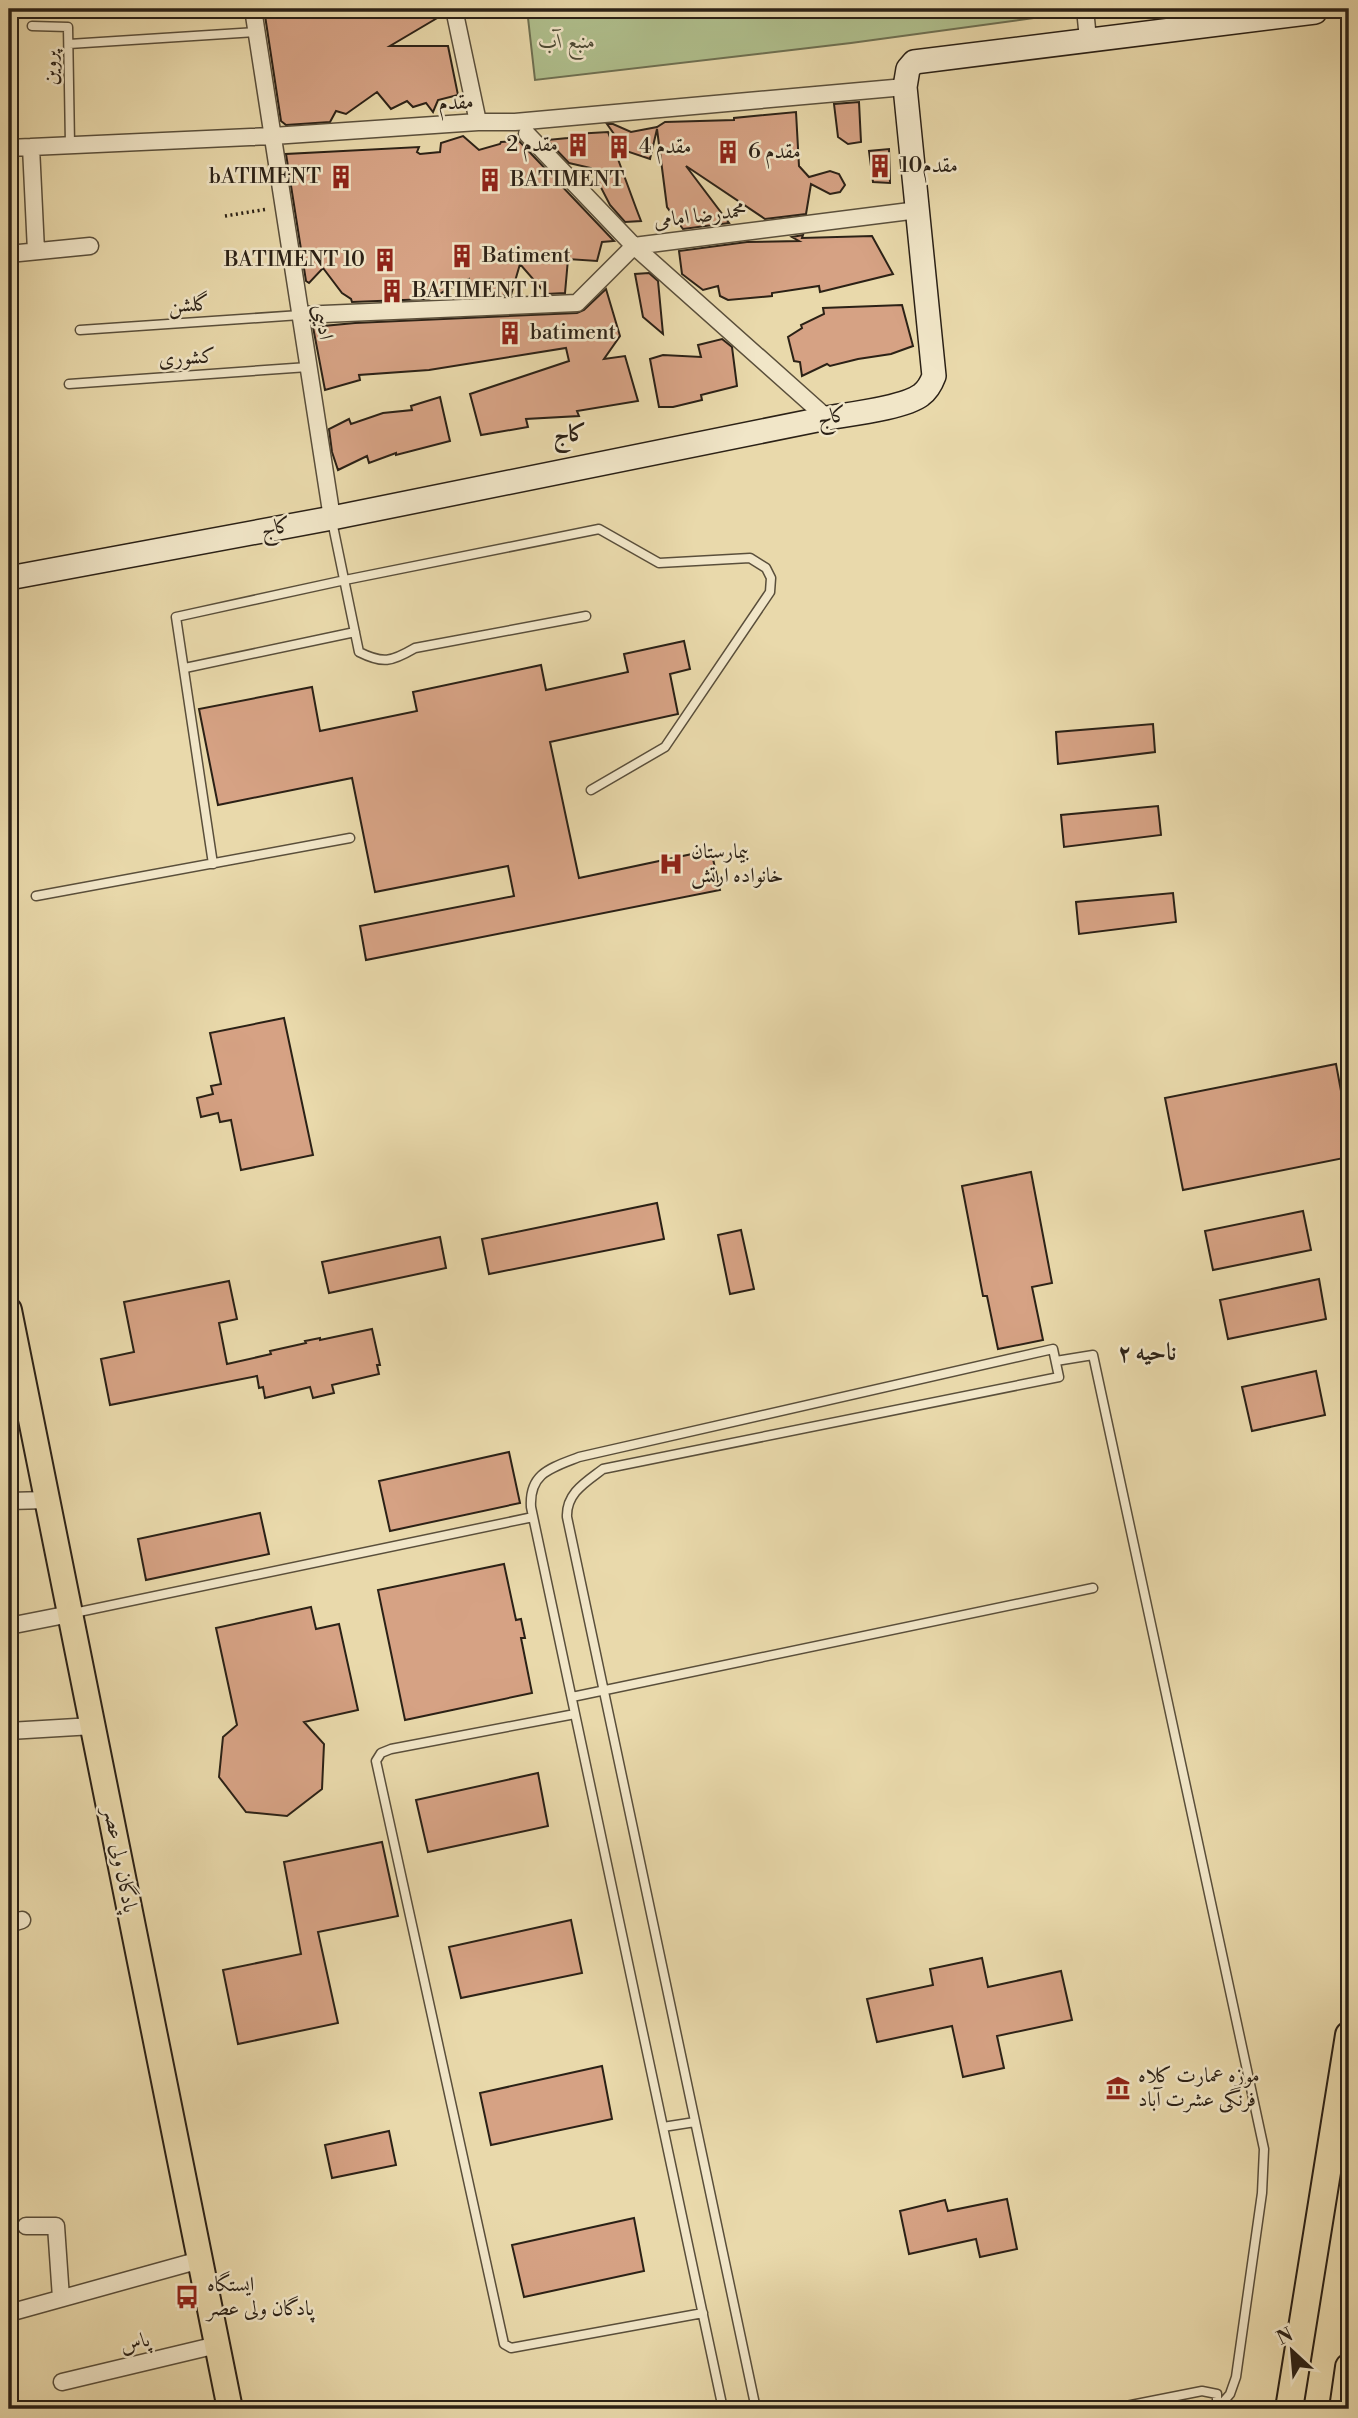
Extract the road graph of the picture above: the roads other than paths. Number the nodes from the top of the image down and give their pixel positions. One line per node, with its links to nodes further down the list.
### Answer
1 (253, 9): 6 (street, ادیبی)
2 (454, 9): 10 (street)
3 (1085, 9): 7 (street)
4 (1315, 12): 7 (main road)
5 (32, 26): 8 (lane, پروین)
6 (257, 32): 8 (lane); 12 (street, ادیبی)
7 (1088, 38): 9 (main road)
8 (69, 44): 13 (lane, پروین)
9 (905, 87): 10 (street, مقدم); 16 (main road, کاج)
10 (478, 122): 12 (street, مقدم)
11 (527, 134): 18 (street)
12 (273, 136): 13 (street, مقدم); 21 (street, ادیبی)
13 (70, 145): 14 (street, مقدم)
14 (31, 147): 15 (street, مقدم); 19 (street)
15 (9, 148)
16 (918, 211): 18 (street, محمدرضا امامی); 25 (main road, کاج)
17 (90, 246): 19 (street)
18 (634, 246): 21 (street, محمدرضا امامی); 25 (street)
19 (36, 251): 20 (street)
20 (9, 254)
21 (300, 315): 22 (lane, گلشن); 23 (street, ادیبی)
22 (80, 330)
23 (309, 367): 24 (lane, کشوری); 26 (street, ادیبی)
24 (69, 384)
25 (827, 418): 26 (main road, کاج)
26 (332, 518): 27 (main road, کاج); 28 (lane)
27 (9, 578)
28 (345, 580): 30 (lane); 31 (lane); 32 (lane)
29 (586, 616): 30 (lane)
30 (355, 632): 31 (lane)
31 (185, 668): 34 (lane)
32 (591, 790)
33 (350, 838): 34 (lane)
34 (213, 864): 35 (lane)
35 (36, 897)
36 (9, 1310): 37 (main road, پادگان ولی عصر)
37 (13, 1348): 39 (main road, پادگان ولی عصر)
38 (1056, 1361): 41 (lane); 45 (lane); 65 (lane)
39 (47, 1500): 40 (street); 43 (main road, پادگان ولی عصر)
40 (9, 1501)
41 (533, 1517): 43 (lane); 46 (lane)
42 (1093, 1588): 45 (lane)
43 (70, 1614): 44 (street); 48 (main road, پادگان ولی عصر)
44 (9, 1626)
45 (603, 1690): 46 (lane); 51 (lane)
46 (572, 1697): 47 (lane)
47 (575, 1714): 52 (lane); 56 (lane)
48 (93, 1727): 49 (street); 54 (main road, پادگان ولی عصر)
49 (9, 1731)
50 (1349, 2035): 66 (highway)
51 (695, 2122): 52 (lane); 63 (lane)
52 (663, 2127): 56 (lane)
53 (26, 2226): 55 (street)
54 (200, 2260): 55 (street); 58 (main road, پادگان ولی عصر)
55 (61, 2298): 57 (street)
56 (703, 2313): 62 (lane)
57 (9, 2314)
58 (217, 2345): 60 (street, پاس); 61 (main road, پادگان ولی عصر)
59 (1349, 2367): 67 (highway)
60 (62, 2382)
61 (230, 2409)
62 (723, 2409)
63 (756, 2409)
64 (1111, 2409): 65 (lane)
65 (1217, 2409)
66 (1289, 2409)
67 (1343, 2409)

